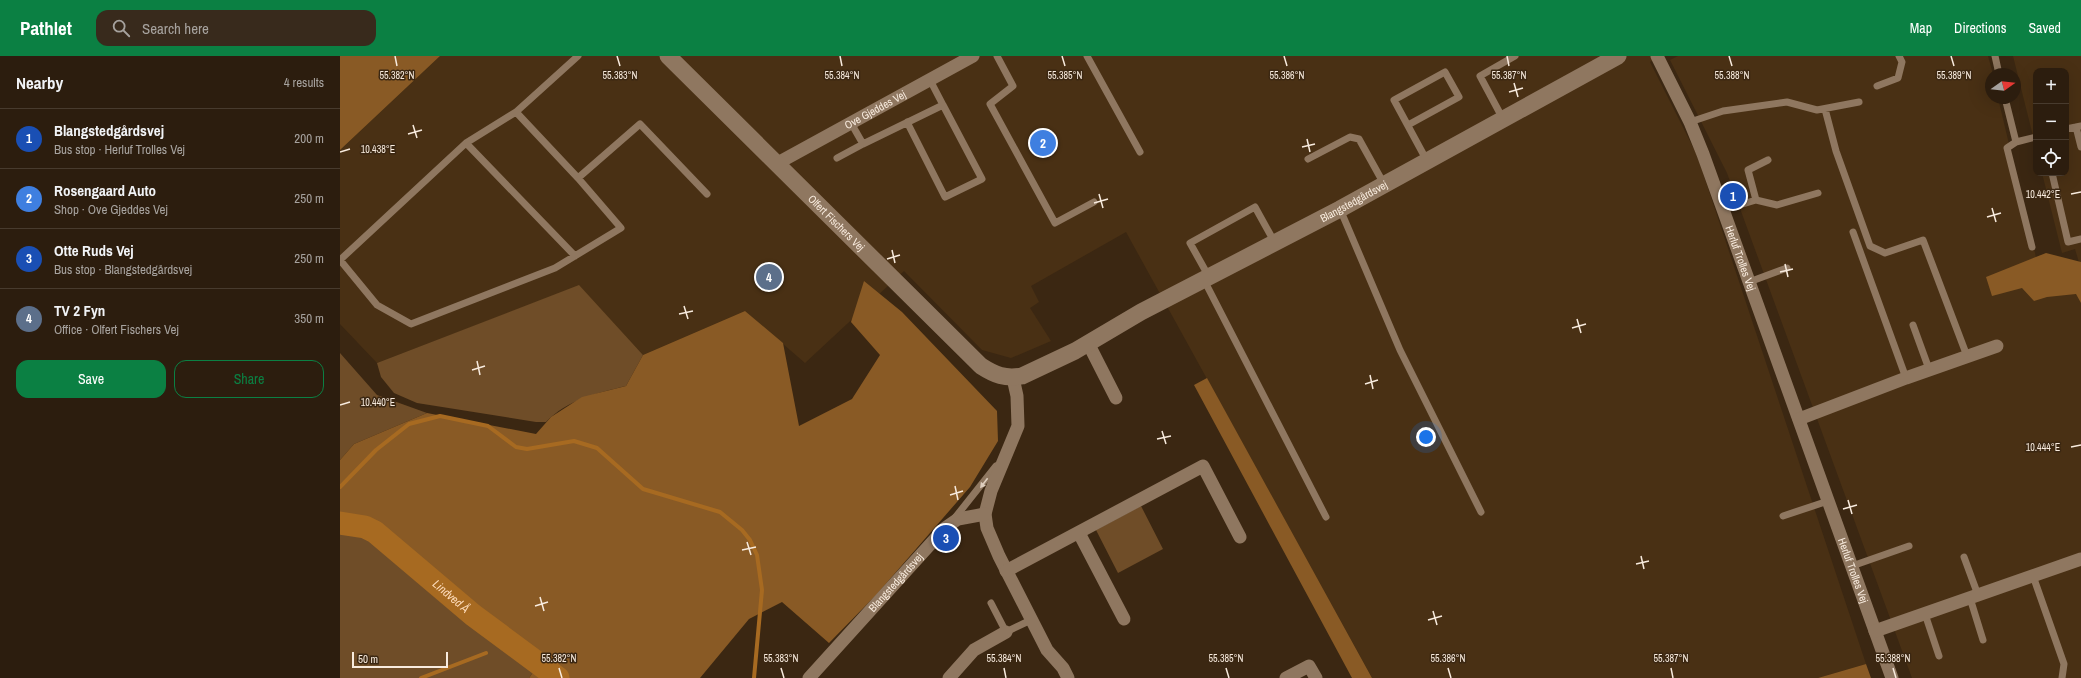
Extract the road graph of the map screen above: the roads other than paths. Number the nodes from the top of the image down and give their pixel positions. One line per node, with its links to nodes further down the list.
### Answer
1 (578, 56): 18 (lane)
2 (668, 56): 36 (street, Olfert Fischers Vej)
3 (973, 56): 12 (street, Ove Gjeddes Vej)
4 (997, 56): 43 (lane)
5 (1087, 56): 31 (lane)
6 (1515, 56): 19 (lane)
7 (1618, 56): 19 (street, Blangstedgårdsvej)
8 (1657, 56): 21 (street, Herluf Trolles Vej)
9 (1899, 56): 13 (lane)
10 (1995, 56): 11 (lane)
11 (1998, 68)
12 (930, 80): 16 (lane); 22 (street, Ove Gjeddes Vej)
13 (1877, 86)
14 (1859, 102): 17 (lane)
15 (2006, 104): 27 (lane)
16 (943, 105): 20 (lane); 20 (lane)
17 (1824, 108): 21 (lane); 57 (lane)
18 (516, 112): 28 (lane); 38 (lane)
19 (1504, 119): 35 (street, Blangstedgårdsvej)
20 (907, 122): 29 (lane)
21 (1690, 122): 45 (street, Herluf Trolles Vej)
22 (851, 123): 29 (lane); 36 (street, Ove Gjeddes Vej)
23 (1408, 125): 23 (lane); 35 (lane)
24 (2079, 126): 25 (lane); 30 (lane)
25 (2069, 128)
26 (2033, 138): 27 (lane)
27 (2016, 142): 49 (lane)
28 (466, 143): 50 (lane); 50 (lane)
29 (863, 144): 32 (lane)
30 (2081, 147)
31 (1140, 152)
32 (837, 158)
33 (1308, 159): 39 (lane)
34 (1768, 160): 42 (lane)
35 (1427, 161): 39 (street, Blangstedgårdsvej)
36 (776, 164): 59 (street, Olfert Fischers Vej)
37 (2053, 176): 47 (lane)
38 (578, 178): 41 (lane); 50 (lane)
39 (1384, 184): 44 (street, Blangstedgårdsvej)
40 (1818, 193): 42 (lane)
41 (708, 194)
42 (1756, 200): 45 (lane)
43 (1094, 202)
44 (1340, 209): 48 (street, Blangstedgårdsvej); 65 (lane)
45 (1723, 210): 53 (street, Herluf Trolles Vej)
46 (1853, 232): 60 (lane)
47 (2081, 239)
48 (1275, 243): 52 (street, Blangstedgårdsvej); 52 (lane)
49 (2032, 247)
50 (575, 256)
51 (1787, 268): 53 (lane)
52 (1207, 279): 55 (street, Blangstedgårdsvej); 68 (lane)
53 (1749, 282): 62 (street, Herluf Trolles Vej)
54 (1913, 325): 58 (lane)
55 (1088, 343): 59 (street, Blangstedgårdsvej); 61 (street)
56 (1997, 346): 57 (street)
57 (1967, 356): 58 (street)
58 (1929, 370): 60 (street)
59 (1012, 378): 63 (street)
60 (1906, 378): 62 (street)
61 (1116, 398)
62 (1799, 418): 64 (street, Herluf Trolles Vej)
63 (1007, 452): 66 (street); 69 (lane, one-way to 69)
64 (1828, 501): 67 (lane); 75 (street, Herluf Trolles Vej)
65 (1481, 512)
66 (985, 514): 69 (street, Blangstedgårdsvej); 76 (street)
67 (1784, 516)
68 (1326, 517)
69 (945, 528): 87 (street, Blangstedgårdsvej)
70 (1079, 532): 71 (street); 76 (street); 81 (street)
71 (1240, 537)
72 (1909, 546): 75 (lane)
73 (1964, 557): 78 (lane)
74 (2081, 559): 77 (street)
75 (1852, 566): 84 (street, Herluf Trolles Vej)
76 (1006, 571): 82 (street)
77 (2033, 576): 78 (street); 93 (lane)
78 (1974, 597): 80 (street); 85 (lane)
79 (991, 603): 83 (lane)
80 (1925, 614): 84 (street); 86 (lane)
81 (1124, 619)
82 (1031, 620): 83 (lane); 89 (street)
83 (1006, 632): 88 (street)
84 (1875, 632): 92 (street, Herluf Trolles Vej)
85 (1984, 640)
86 (1939, 656)
87 (810, 678)
88 (949, 678)
89 (1068, 678)
90 (1286, 678): 91 (street)
91 (1316, 678)
92 (1892, 678)
93 (2062, 678)

